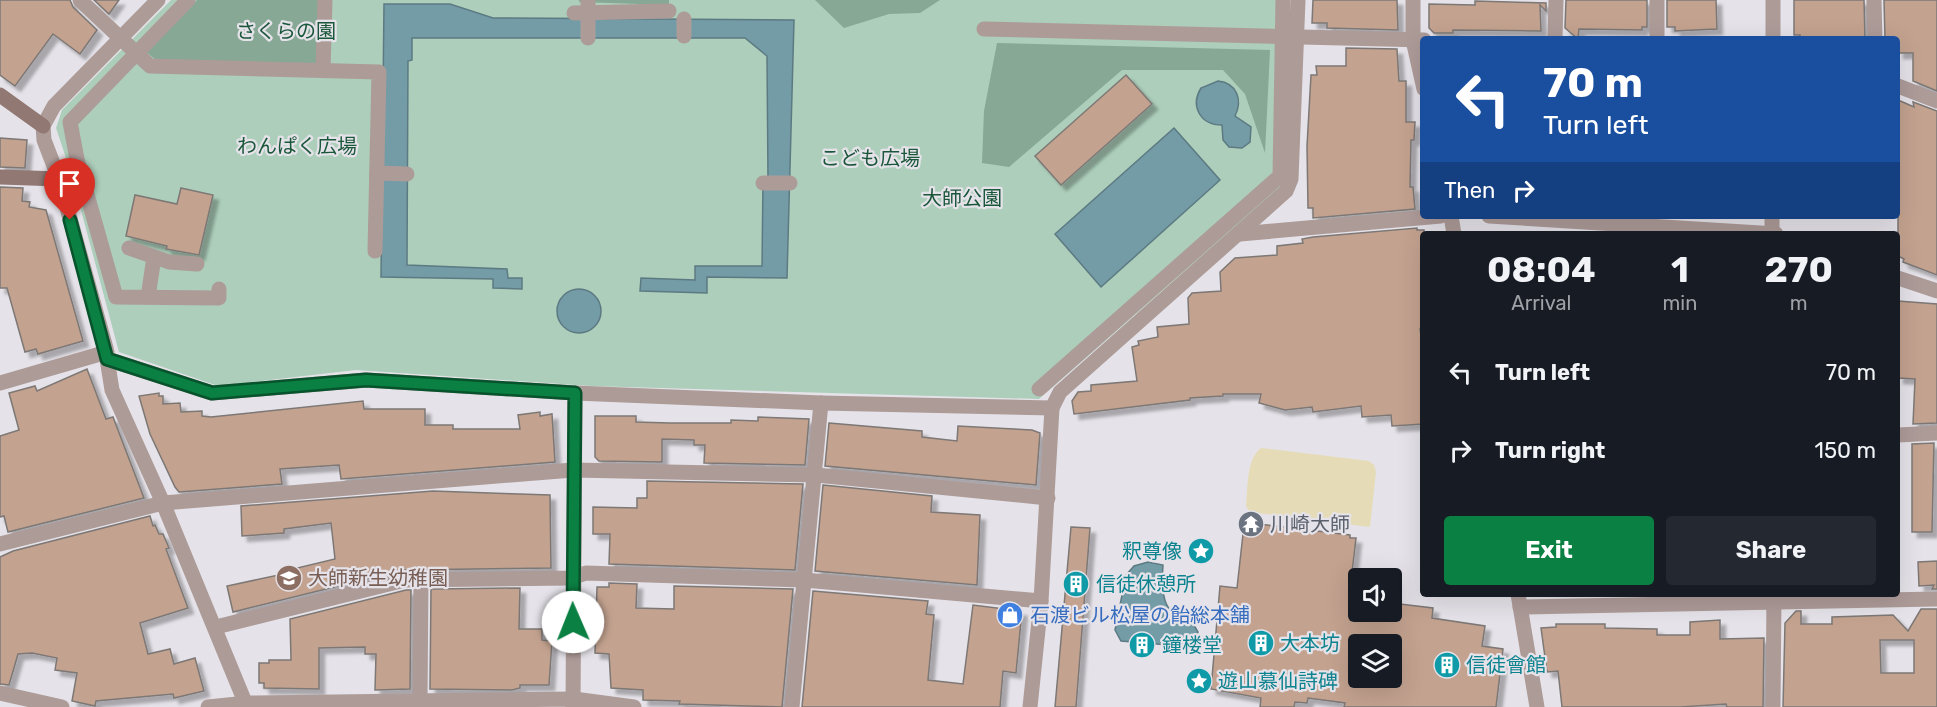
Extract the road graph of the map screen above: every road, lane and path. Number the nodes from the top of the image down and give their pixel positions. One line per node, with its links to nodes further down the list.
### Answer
1 (80, 0): 21 (street)
2 (158, 0): 21 (street)
3 (188, 0): 25 (street)
4 (326, 0): 27 (street)
5 (1283, 0): 23 (street)
6 (1298, 0): 23 (street)
7 (1413, 0): 24 (street)
8 (1556, 0): 17 (street)
9 (1657, 0): 18 (street)
10 (1773, 0): 19 (street)
11 (1874, 0): 20 (street)
12 (583, 9): 13 (street); 22 (street)
13 (669, 11)
14 (684, 20): 16 (street)
15 (984, 29): 23 (street)
16 (684, 36)
17 (1555, 36)
18 (1658, 36)
19 (1773, 36)
20 (1875, 36)
21 (120, 37): 25 (street); 31 (street)
22 (588, 38)
23 (1290, 38): 24 (street); 41 (street); 52 (street)
24 (1418, 40): 26 (street)
25 (136, 52): 27 (street); 49 (street)
26 (1420, 56)
27 (323, 70): 32 (street)
28 (1900, 87): 30 (street)
29 (0, 95): 31 (street)
30 (1937, 101)
31 (44, 126): 35 (street)
32 (377, 173): 33 (street); 43 (street)
33 (407, 174)
34 (0, 177): 35 (street)
35 (59, 179): 50 (street)
36 (763, 183): 37 (street)
37 (790, 183)
38 (1420, 218): 41 (street)
39 (1536, 219): 40 (street)
40 (1726, 231)
41 (1239, 234): 55 (street)
42 (129, 248): 44 (street)
43 (375, 252)
44 (154, 257): 45 (street); 49 (street)
45 (197, 264)
46 (1900, 279): 48 (street)
47 (219, 289): 49 (street)
48 (1937, 291)
49 (148, 297)
50 (107, 356): 51 (street); 53 (street); 61 (street)
51 (0, 383)
52 (1038, 389)
53 (575, 393): 54 (street); 58 (street)
54 (821, 403): 55 (street); 59 (street)
55 (1052, 408): 60 (street)
56 (1937, 433): 57 (street)
57 (1900, 435)
58 (573, 470): 59 (street); 61 (street); 63 (street)
59 (816, 475): 60 (street); 65 (street)
60 (1048, 498): 68 (street)
61 (163, 503): 62 (street); 70 (street)
62 (0, 544)
63 (572, 578): 64 (street); 65 (street); 73 (street)
64 (421, 580): 70 (street); 72 (street)
65 (804, 580): 68 (street); 78 (street)
66 (1774, 598): 67 (street); 69 (street); 81 (street)
67 (1937, 599)
68 (1041, 601): 79 (street)
69 (1519, 601): 80 (street)
70 (216, 627): 74 (street)
71 (0, 693): 75 (street)
72 (420, 701): 73 (street); 74 (street)
73 (573, 703): 77 (street)
74 (247, 705): 76 (street)
75 (62, 707)
76 (208, 707)
77 (634, 707)
78 (792, 707)
79 (1030, 707)
80 (1537, 707)
81 (1773, 707)

